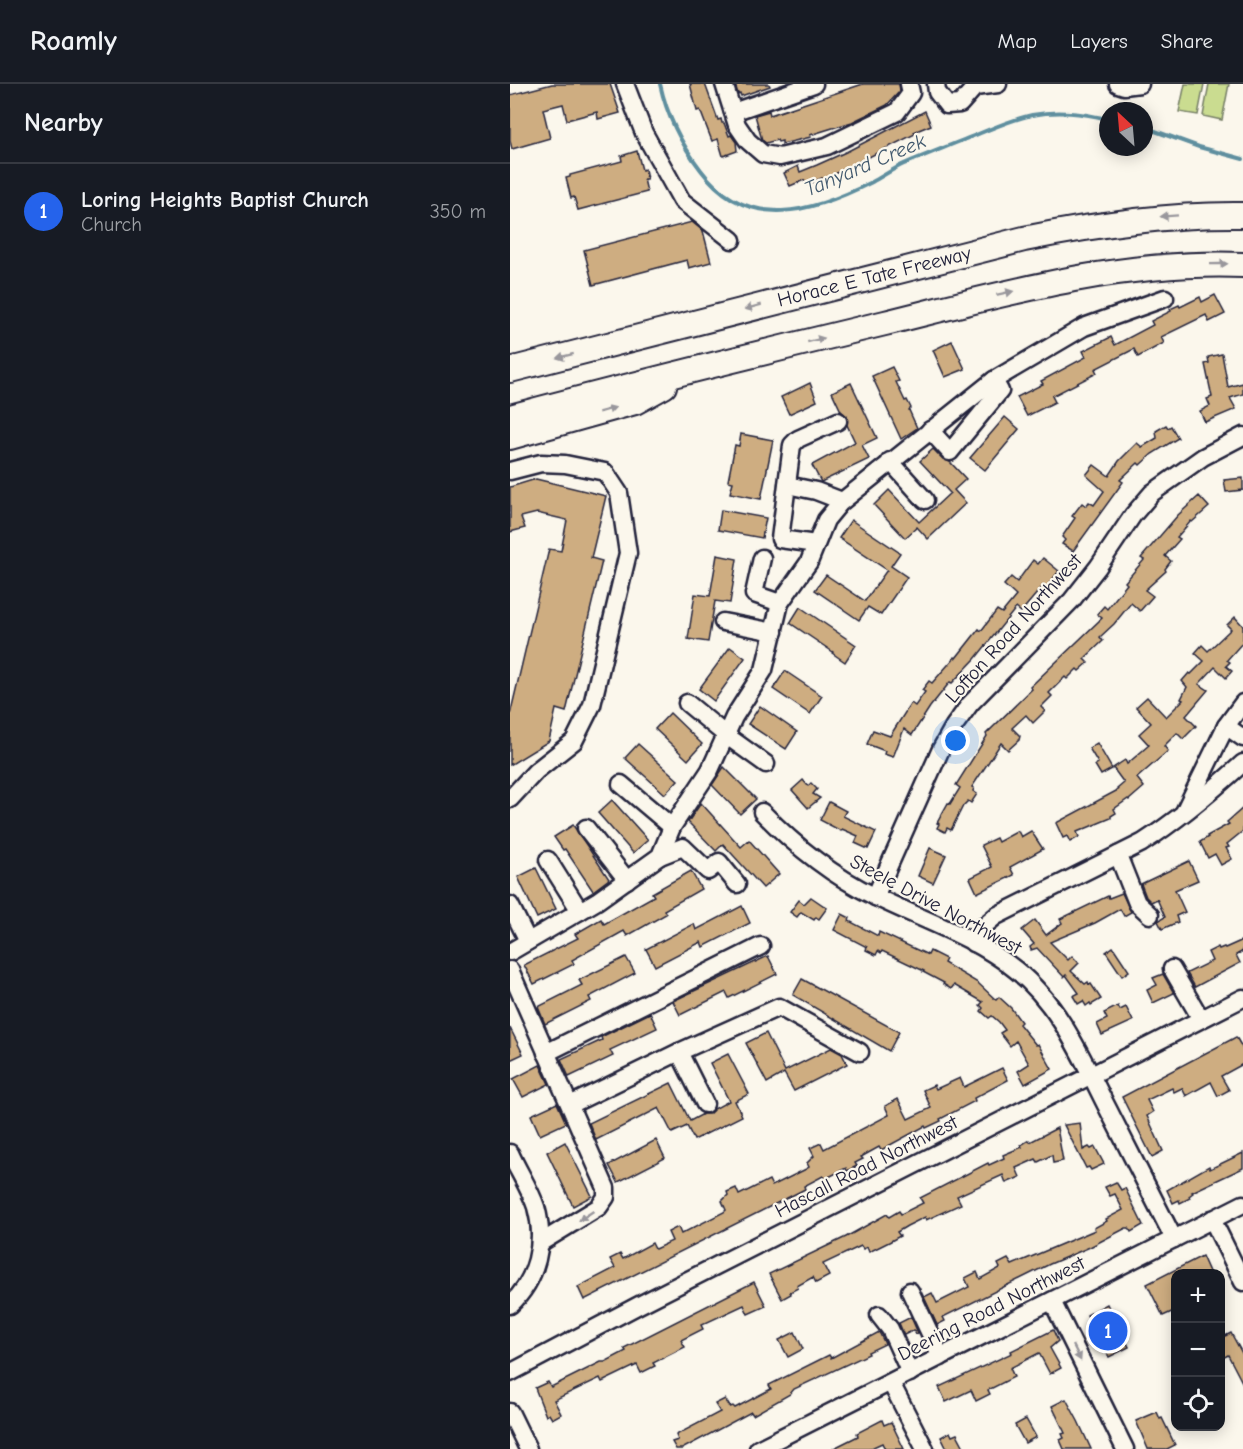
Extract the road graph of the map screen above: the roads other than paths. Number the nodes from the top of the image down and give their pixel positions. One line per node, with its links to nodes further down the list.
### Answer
1 (625, 84): 11 (street)
2 (724, 84): 9 (street)
3 (814, 84): 9 (street)
4 (909, 84): 9 (street)
5 (936, 84): 6 (street)
6 (998, 84)
7 (1118, 84): 8 (street)
8 (1140, 84)
9 (733, 112)
10 (1243, 215): 15 (highway, Horace E Tate Freeway, one-way to 15)
11 (732, 240)
12 (1243, 265): 14 (highway, one-way to 12)
13 (1165, 298): 16 (street)
14 (698, 368): 17 (highway); 21 (highway, one-way to 14)
15 (510, 370)
16 (994, 380): 19 (street); 19 (street)
17 (510, 417)
18 (838, 421): 24 (street)
19 (930, 430): 22 (street)
20 (1243, 436): 50 (street, Lofton Road Northwest)
21 (510, 437)
22 (890, 461): 25 (street); 26 (street)
23 (510, 471): 40 (street)
24 (787, 485): 26 (street); 27 (street)
25 (925, 500)
26 (842, 501): 27 (street)
27 (816, 544): 29 (street)
28 (762, 558): 29 (street)
29 (780, 603): 31 (street)
30 (723, 622): 31 (street)
31 (774, 632): 35 (street)
32 (687, 703): 35 (street)
33 (1243, 703): 34 (street)
34 (1226, 726): 36 (street); 42 (street)
35 (727, 736): 37 (street); 43 (street)
36 (1243, 738)
37 (766, 764)
38 (1243, 764): 42 (street)
39 (621, 784): 43 (street)
40 (510, 799)
41 (762, 812): 50 (street, Steele Drive Northwest)
42 (1184, 813): 45 (street)
43 (672, 827): 46 (street)
44 (586, 828): 48 (street)
45 (1118, 855): 53 (street); 55 (street)
46 (660, 856): 48 (street); 49 (street)
47 (548, 860): 52 (street)
48 (627, 880): 52 (street)
49 (737, 884)
50 (875, 897): 55 (street, Steele Drive Northwest)
51 (510, 905): 54 (street)
52 (580, 911): 54 (street)
53 (1150, 915)
54 (528, 941): 57 (street)
55 (973, 943): 65 (street, Steele Drive Northwest)
56 (761, 946): 64 (street)
57 (510, 952)
58 (1172, 969): 61 (street)
59 (510, 970): 64 (street)
60 (1243, 998): 61 (street, Hascall Road Northwest)
61 (1201, 1019): 65 (street, Hascall Road Northwest)
62 (679, 1052): 63 (street); 66 (street); 67 (street)
63 (860, 1052)
64 (546, 1053): 67 (street)
65 (1091, 1076): 71 (street, Steele Drive Northwest); 79 (street, Hascall Road Northwest)
66 (705, 1104)
67 (570, 1105): 72 (street, one-way to 72)
68 (510, 1153): 72 (street)
69 (1243, 1203): 70 (street, Deering Road Northwest)
70 (1212, 1219): 71 (street, Deering Road Northwest); 73 (street)
71 (1174, 1239): 75 (street, Deering Road Northwest)
72 (540, 1243): 76 (street)
73 (1243, 1282)
74 (910, 1291): 78 (street)
75 (1052, 1301): 78 (street, Deering Road Northwest); 86 (street, one-way to 86)
76 (510, 1305)
77 (879, 1315): 80 (street)
78 (941, 1357): 80 (street, Deering Road Northwest)
79 (510, 1373)
80 (910, 1373): 81 (street, Deering Road Northwest)
81 (891, 1383): 84 (street, Deering Road Northwest); 85 (street)
82 (510, 1412): 83 (street)
83 (528, 1449)
84 (758, 1449)
85 (925, 1449)
86 (1125, 1449)

